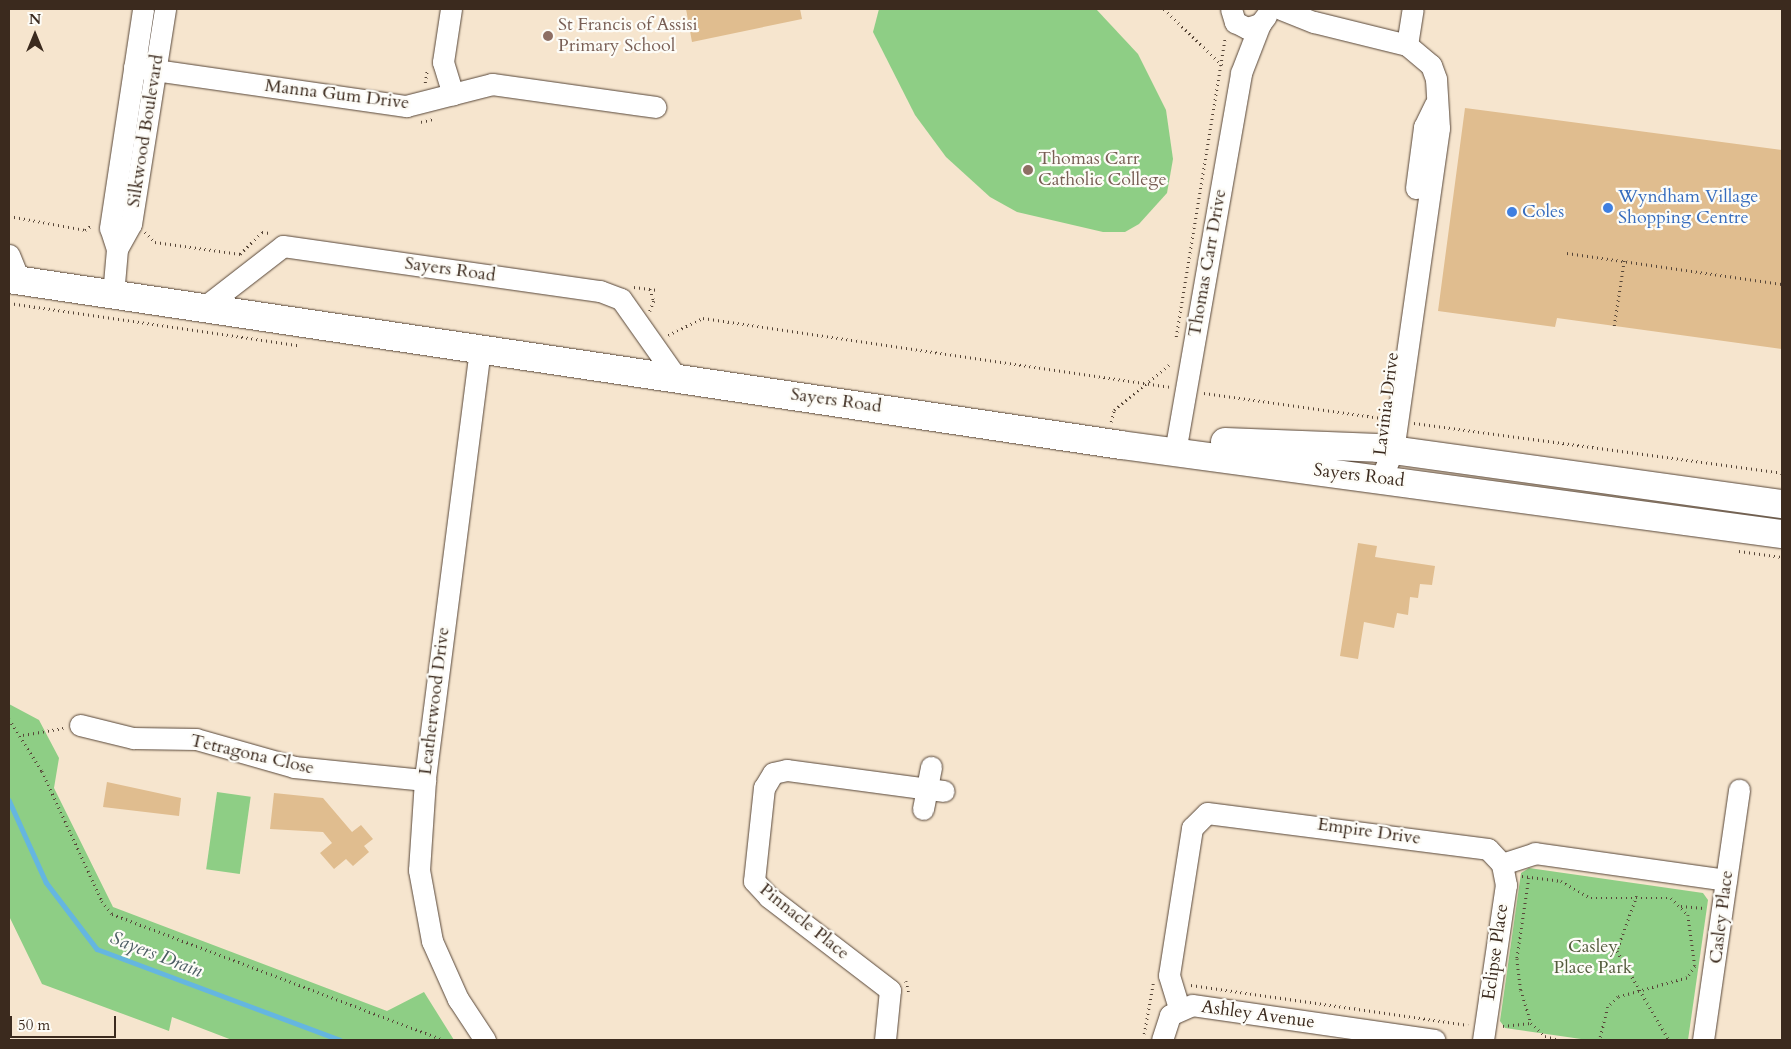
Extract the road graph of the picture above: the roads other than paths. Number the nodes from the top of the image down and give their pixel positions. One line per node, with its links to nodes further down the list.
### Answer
1 (143, 9): 10 (street, Silkwood Boulevard)
2 (165, 9): 12 (street, Silkwood Boulevard)
3 (451, 9): 13 (street)
4 (1281, 9): 8 (street, Lavinia Drive)
5 (1413, 9): 9 (street)
6 (1263, 18): 7 (street, Lavinia Drive); 8 (street, Lavinia Drive); 11 (street, Thomas Carr Drive)
7 (1230, 21): 11 (street, Thomas Carr Drive)
8 (1314, 22): 9 (street, Lavinia Drive)
9 (1406, 45): 24 (street, Lavinia Drive)
10 (134, 66): 12 (street, Manna Gum Drive); 15 (street, Silkwood Boulevard)
11 (1231, 69): 23 (street, Thomas Carr Drive)
12 (156, 70): 13 (street, Manna Gum Drive); 15 (street, Silkwood Boulevard)
13 (453, 94): 14 (street, Manna Gum Drive)
14 (655, 107)
15 (117, 249): 18 (street, Silkwood Boulevard)
16 (9, 255): 17 (street)
17 (14, 280): 18 (main road, Sayers Road)
18 (113, 295): 19 (main road, Sayers Road)
19 (203, 308): 20 (main road, Sayers Road); 21 (street, Sayers Road)
20 (480, 348): 21 (main road, Sayers Road); 30 (street, Leatherwood Drive)
21 (676, 378): 22 (main road, Sayers Road)
22 (937, 415): 23 (main road, Sayers Road); 23 (main road, Sayers Road)
23 (1177, 445): 24 (main road, Sayers Road); 25 (main road, Sayers Road)
24 (1386, 449): 25 (street, Lavinia Drive); 26 (main road, Sayers Road)
25 (1381, 478): 27 (main road, Sayers Road)
26 (1782, 504)
27 (1782, 534)
28 (80, 725): 30 (street, Tetragona Close)
29 (931, 767): 37 (street, Pinnacle Place)
30 (425, 780): 36 (street, Leatherwood Drive)
31 (1743, 803): 33 (street, Casley Place)
32 (1504, 867): 33 (street); 34 (street, Empire Drive); 40 (street, Eclipse Place)
33 (1726, 880): 35 (street, Casley Place)
34 (1179, 1008): 38 (street, Ashley Avenue); 39 (street, Ashley Avenue)
35 (1706, 1035)
36 (485, 1040)
37 (885, 1040)
38 (1162, 1040)
39 (1434, 1040)
40 (1483, 1040)

